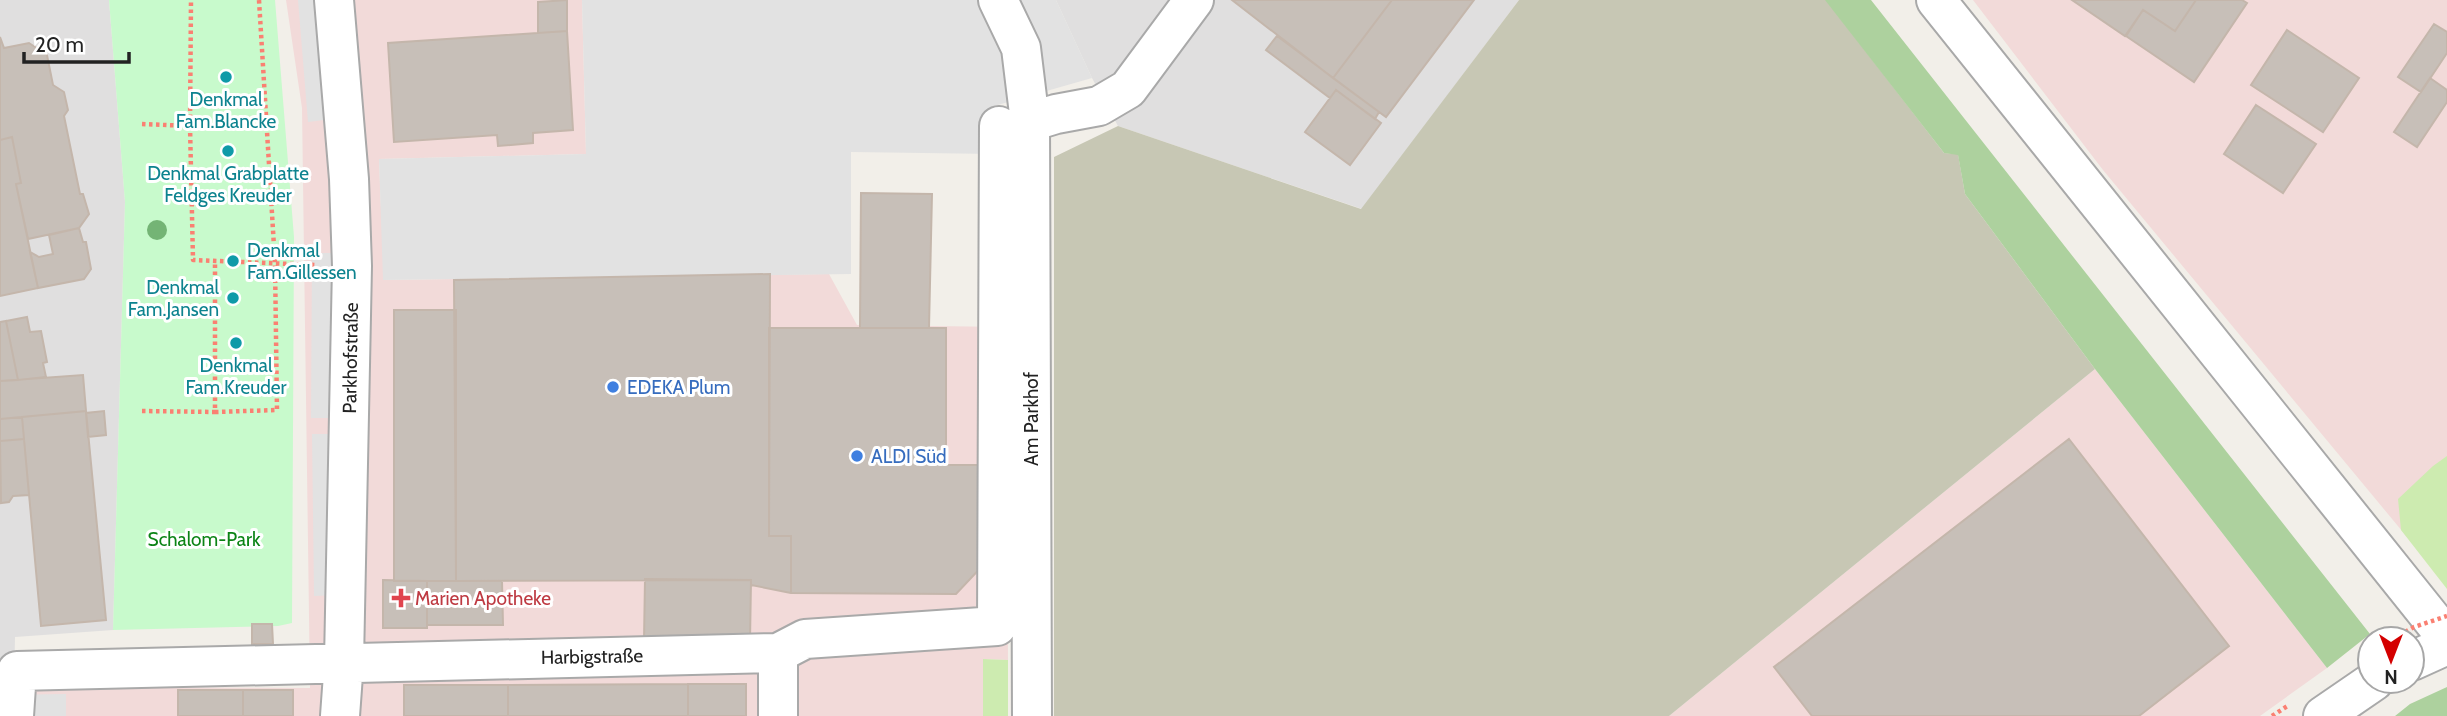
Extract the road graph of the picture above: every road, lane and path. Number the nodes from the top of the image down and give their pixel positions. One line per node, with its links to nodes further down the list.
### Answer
1 (191, 0): 9 (path)
2 (259, 0): 11 (path)
3 (334, 0): 12 (street, Parkhofstraße)
4 (998, 0): 8 (street, Am Parkhof)
5 (1194, 0): 8 (street)
6 (1936, 0): 17 (street)
7 (142, 124): 9 (path)
8 (1014, 124): 19 (street); 26 (street, Am Parkhof)
9 (190, 126): 10 (path)
10 (215, 261): 11 (path); 14 (path)
11 (275, 263): 12 (path); 14 (path)
12 (352, 266): 21 (street, Parkhofstraße)
13 (142, 411): 14 (path)
14 (215, 412)
15 (2447, 616): 16 (path, bridge)
16 (2420, 625)
17 (2447, 638)
18 (2447, 645): 20 (street)
19 (778, 653): 21 (street, Harbigstraße); 25 (street)
20 (2426, 655)
21 (344, 662): 23 (street, Harbigstraße); 24 (street, Parkhofstraße)
22 (2356, 693): 27 (street)
23 (15, 716)
24 (340, 716)
25 (778, 716)
26 (1032, 716)
27 (2323, 716)

